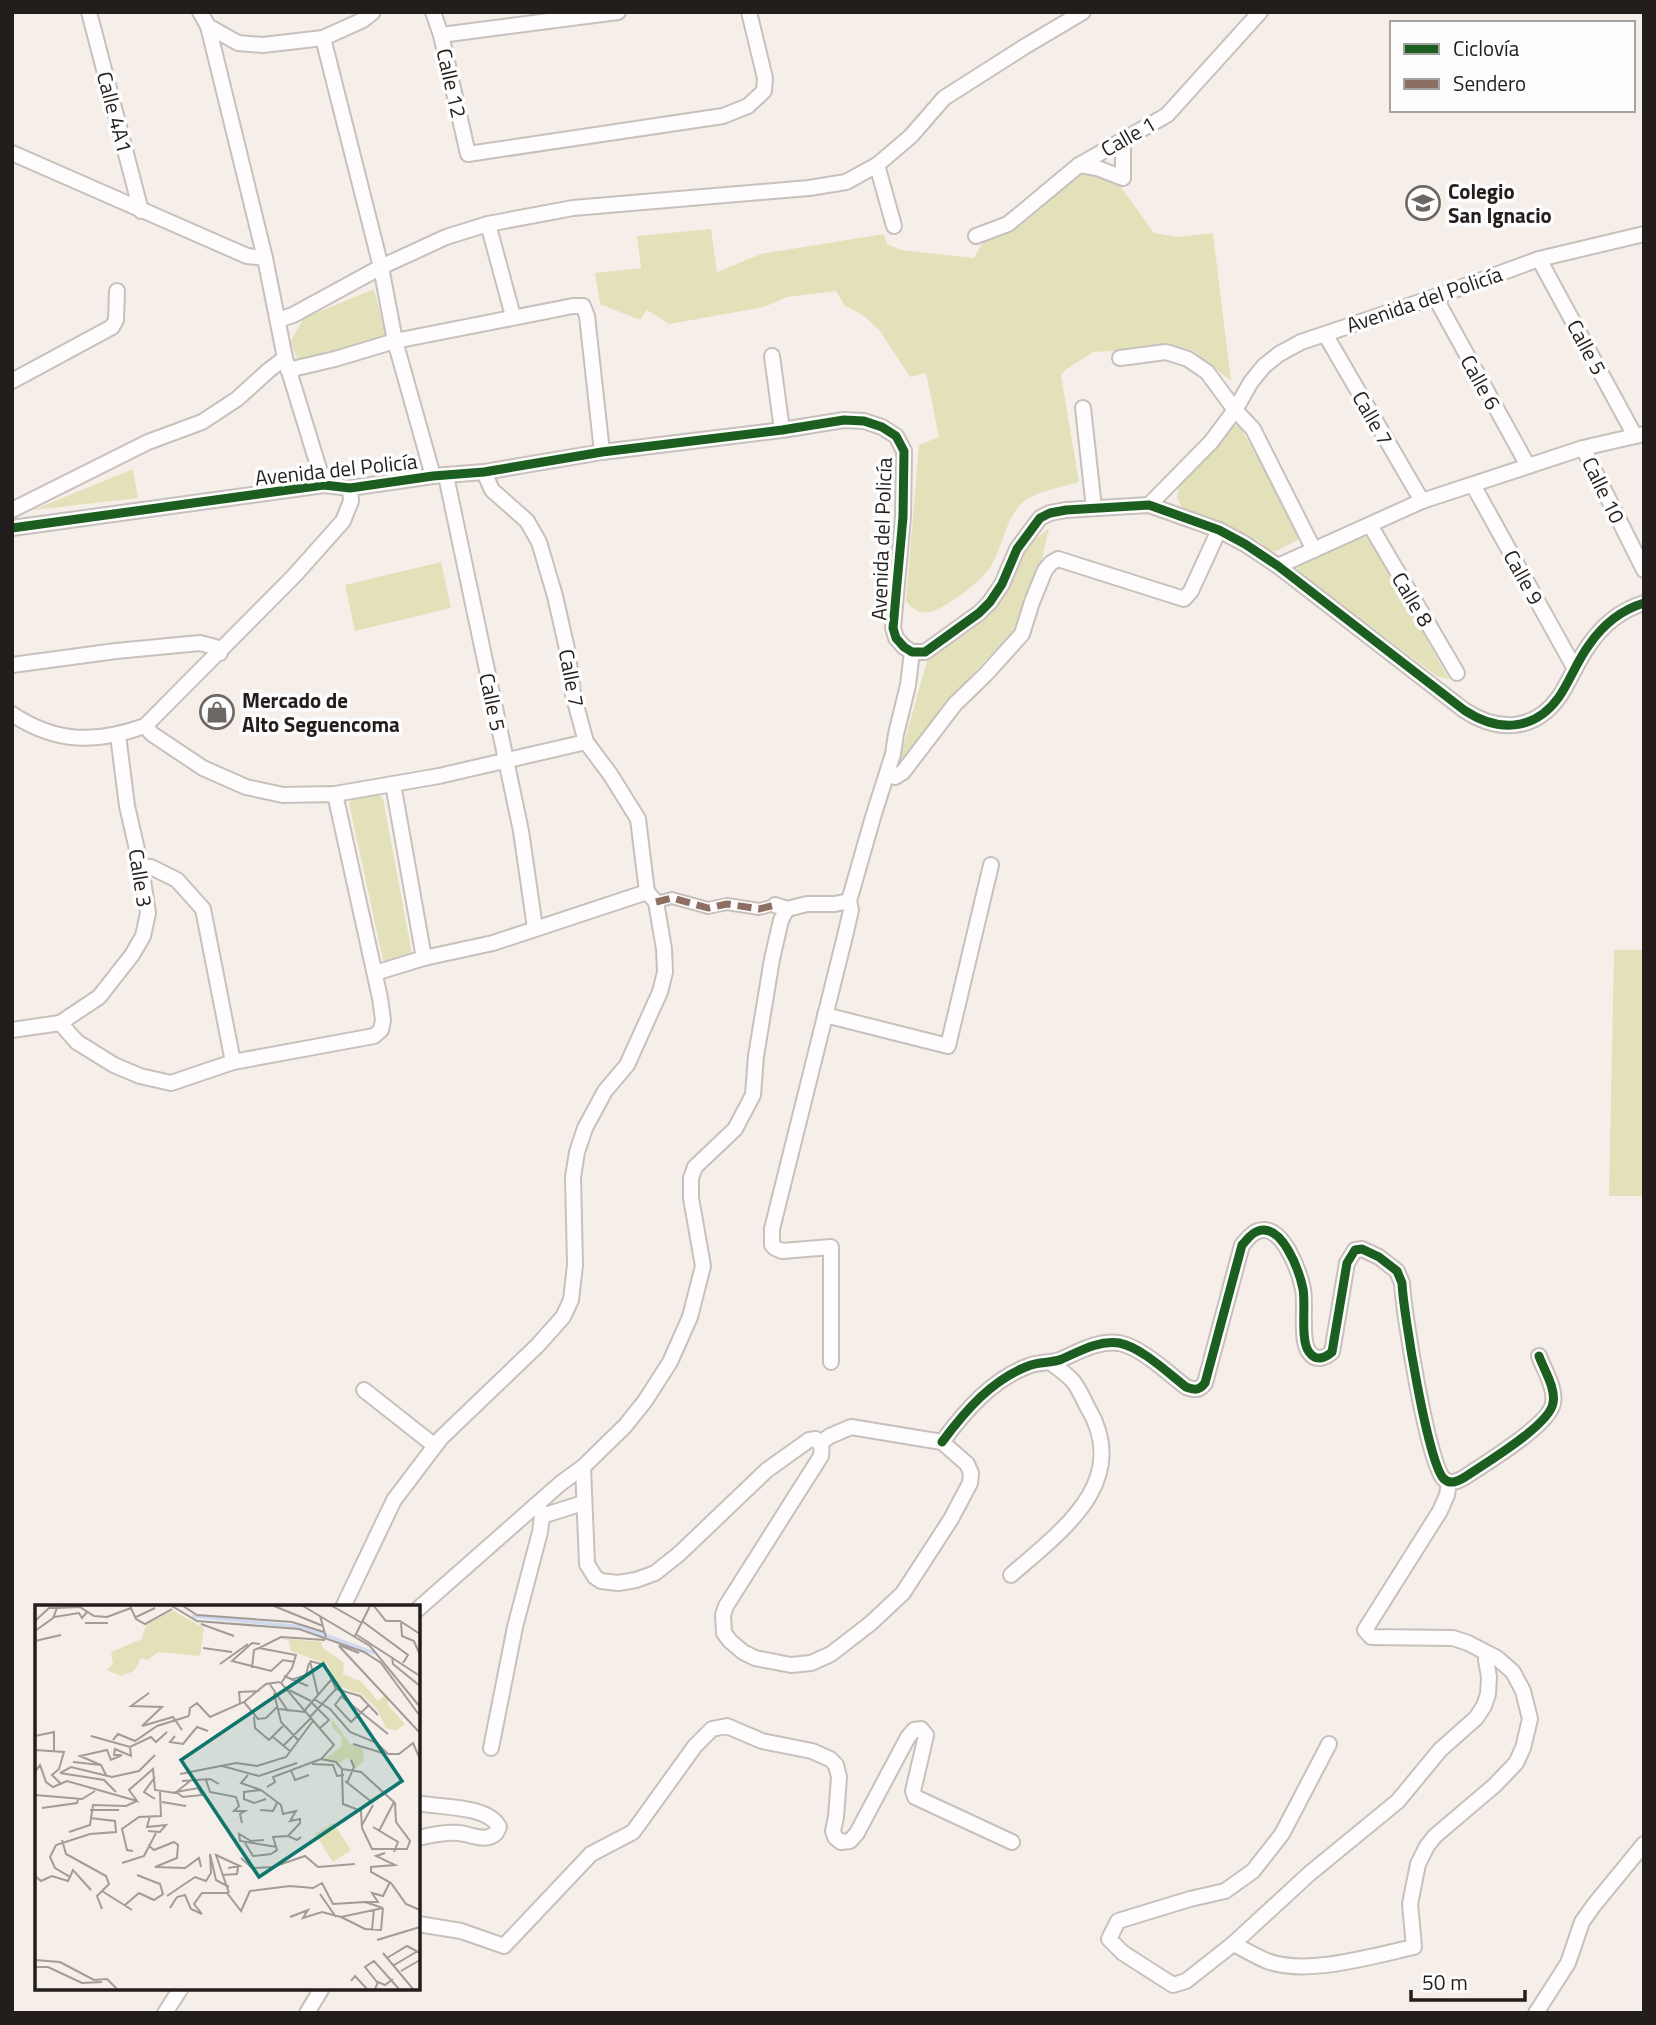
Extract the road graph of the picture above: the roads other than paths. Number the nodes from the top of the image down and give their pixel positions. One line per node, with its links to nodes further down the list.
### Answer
1 (89, 12): 16 (street, Calle 4A1)
2 (200, 12): 9 (street)
3 (373, 12): 11 (street)
4 (433, 12): 10 (street, Calle 12)
5 (618, 12): 10 (street)
6 (749, 12): 10 (street, Calle 12)
7 (1083, 12): 15 (street)
8 (1260, 12): 12 (street, Calle 1)
9 (208, 26): 11 (street); 21 (street)
10 (441, 35)
11 (323, 38): 23 (street, Calle 5)
12 (1123, 139): 14 (street, Calle 1); 14 (street)
13 (12, 153): 16 (street)
14 (1079, 164): 20 (street, Calle 1)
15 (877, 165): 17 (street); 18 (street)
16 (141, 211): 21 (street)
17 (488, 224): 23 (street); 26 (street)
18 (894, 226)
19 (1644, 234): 22 (street, Avenida del Policía)
20 (976, 236)
21 (265, 258): 27 (street)
22 (1539, 258): 25 (street, Avenida del Policía); 37 (street, Calle 5)
23 (381, 267): 27 (street); 29 (street, Calle 5)
24 (117, 291): 33 (street)
25 (1435, 297): 28 (street, Avenida del Policía); 40 (street, Calle 6)
26 (513, 316): 29 (street); 39 (street)
27 (278, 320): 32 (street)
28 (1325, 334): 35 (street, Avenida del Policía); 46 (street, Calle 7)
29 (395, 341): 32 (street); 42 (street, Calle 5)
30 (772, 356): 36 (street)
31 (1120, 358): 35 (street)
32 (287, 364): 43 (street); 49 (street)
33 (12, 381)
34 (1083, 408): 48 (street)
35 (1235, 410): 47 (street, Avenida del Policía); 53 (street)
36 (782, 430): 39 (street, Avenida del Policía); 57 (street, Avenida del Policía)
37 (1639, 435): 38 (street)
38 (1583, 448): 40 (street); 55 (street, Calle 10)
39 (602, 452): 41 (street, Avenida del Policía)
40 (1528, 466): 44 (street)
41 (484, 472): 42 (street, Avenida del Policía); 65 (street, Calle 7)
42 (439, 476): 45 (street, Avenida del Policía); 66 (street, Calle 5)
43 (324, 485): 45 (street, Avenida del Policía); 51 (street, Avenida del Policía)
44 (1473, 485): 46 (street); 60 (street, Calle 9)
45 (350, 488): 58 (street)
46 (1422, 501): 50 (street)
47 (1149, 505): 48 (street); 52 (street)
48 (1094, 508): 57 (street)
49 (12, 510)
50 (1370, 525): 53 (street); 61 (street, Calle 8)
51 (12, 528)
52 (1219, 530): 54 (street); 67 (street)
53 (1314, 550): 54 (street)
54 (1278, 566): 60 (street)
55 (1644, 570)
56 (1644, 603): 60 (street)
57 (912, 652): 67 (street)
58 (220, 653): 59 (street); 63 (street)
59 (12, 665)
60 (1575, 669)
61 (1457, 673)
62 (12, 714): 64 (street)
63 (145, 726): 64 (street); 69 (street)
64 (118, 735): 71 (street, Calle 3)
65 (586, 742): 66 (street); 72 (street, Calle 7)
66 (506, 761): 68 (street); 75 (street, Calle 5)
67 (887, 775): 73 (street)
68 (393, 783): 69 (street); 76 (street)
69 (335, 794): 77 (street)
70 (991, 865): 78 (street)
71 (141, 867): 79 (street, Calle 3); 81 (street)
72 (651, 897): 74 (street); 75 (street); 88 (street, Calle 7)
73 (849, 901): 74 (street); 78 (street)
74 (781, 907): 89 (street)
75 (535, 928): 76 (street)
76 (424, 958): 77 (street)
77 (375, 973): 81 (street)
78 (825, 1015): 83 (street)
79 (60, 1023): 80 (street, Calle 3); 81 (street)
80 (12, 1030)
81 (233, 1062)
82 (1539, 1356): 90 (street)
83 (831, 1362)
84 (1051, 1363): 86 (street); 90 (street); 93 (street)
85 (364, 1390): 88 (street)
86 (942, 1442): 87 (street); 87 (street)
87 (820, 1443): 91 (street)
88 (435, 1446): 94 (street, Calle 7)
89 (583, 1467): 91 (street); 92 (street)
90 (1449, 1482): 96 (street)
91 (583, 1503): 92 (street)
92 (540, 1510): 95 (street); 98 (street)
93 (1011, 1575)
94 (344, 1605)
95 (420, 1607)
96 (1488, 1653): 104 (street); 104 (street)
97 (1329, 1744): 104 (street)
98 (491, 1748)
99 (420, 1803): 100 (street)
100 (420, 1838)
101 (1012, 1842): 103 (street)
102 (1644, 1844): 109 (street)
103 (420, 1924)
104 (1233, 1944)
105 (180, 1990): 107 (street)
106 (321, 1990): 108 (street)
107 (165, 2013)
108 (307, 2013)
109 (1536, 2013)

